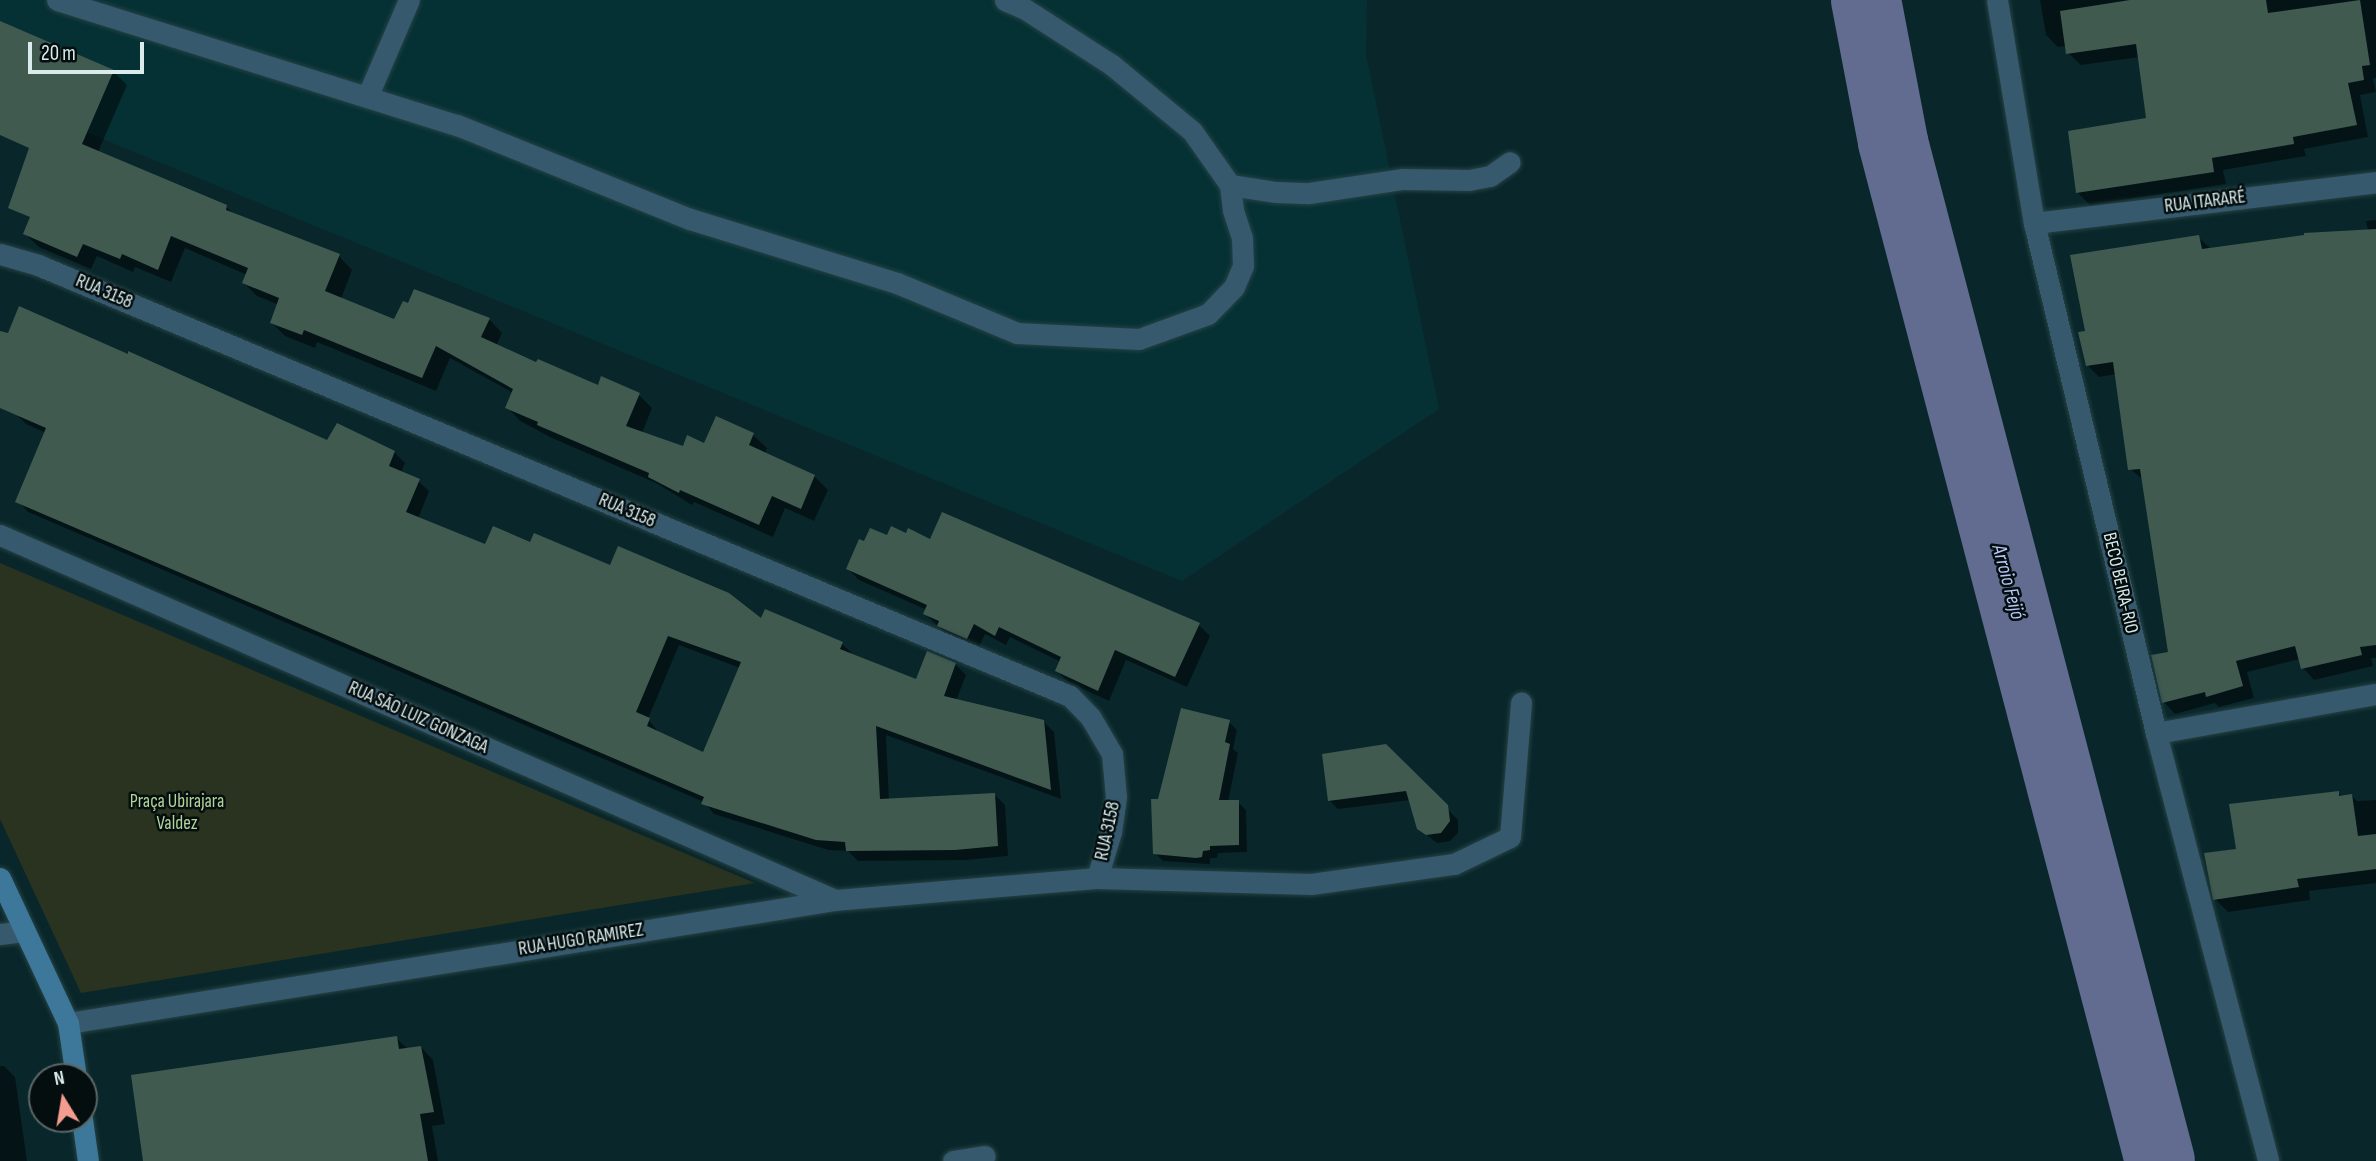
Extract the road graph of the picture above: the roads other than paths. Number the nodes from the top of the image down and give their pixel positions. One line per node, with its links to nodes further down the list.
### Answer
1 (57, 0): 5 (street)
2 (408, 0): 5 (street)
3 (1004, 0): 8 (street)
4 (1997, 0): 9 (street, BECO BEIRA-RIO)
5 (368, 95): 8 (street)
6 (1510, 162): 8 (street)
7 (2376, 182): 9 (street, RUA ITARARÉ)
8 (1230, 185)
9 (2034, 223): 14 (street, BECO BEIRA-RIO)
10 (0, 254): 15 (street, RUA 3158)
11 (0, 535): 17 (street, RUA SÃO LUIZ GONZAGA)
12 (2376, 694): 14 (street)
13 (1521, 702): 15 (street, RUA HUGO RAMIREZ)
14 (2156, 733): 26 (street, BECO BEIRA-RIO)
15 (1097, 877): 17 (street, RUA HUGO RAMIREZ)
16 (0, 878): 18 (street)
17 (835, 900): 20 (street, RUA HUGO RAMIREZ)
18 (24, 931): 19 (street); 20 (street)
19 (0, 934)
20 (68, 1023): 21 (street)
21 (74, 1063)
22 (84, 1133): 24 (street)
23 (985, 1156): 25 (street)
24 (88, 1161)
25 (953, 1161)
26 (2268, 1161)

